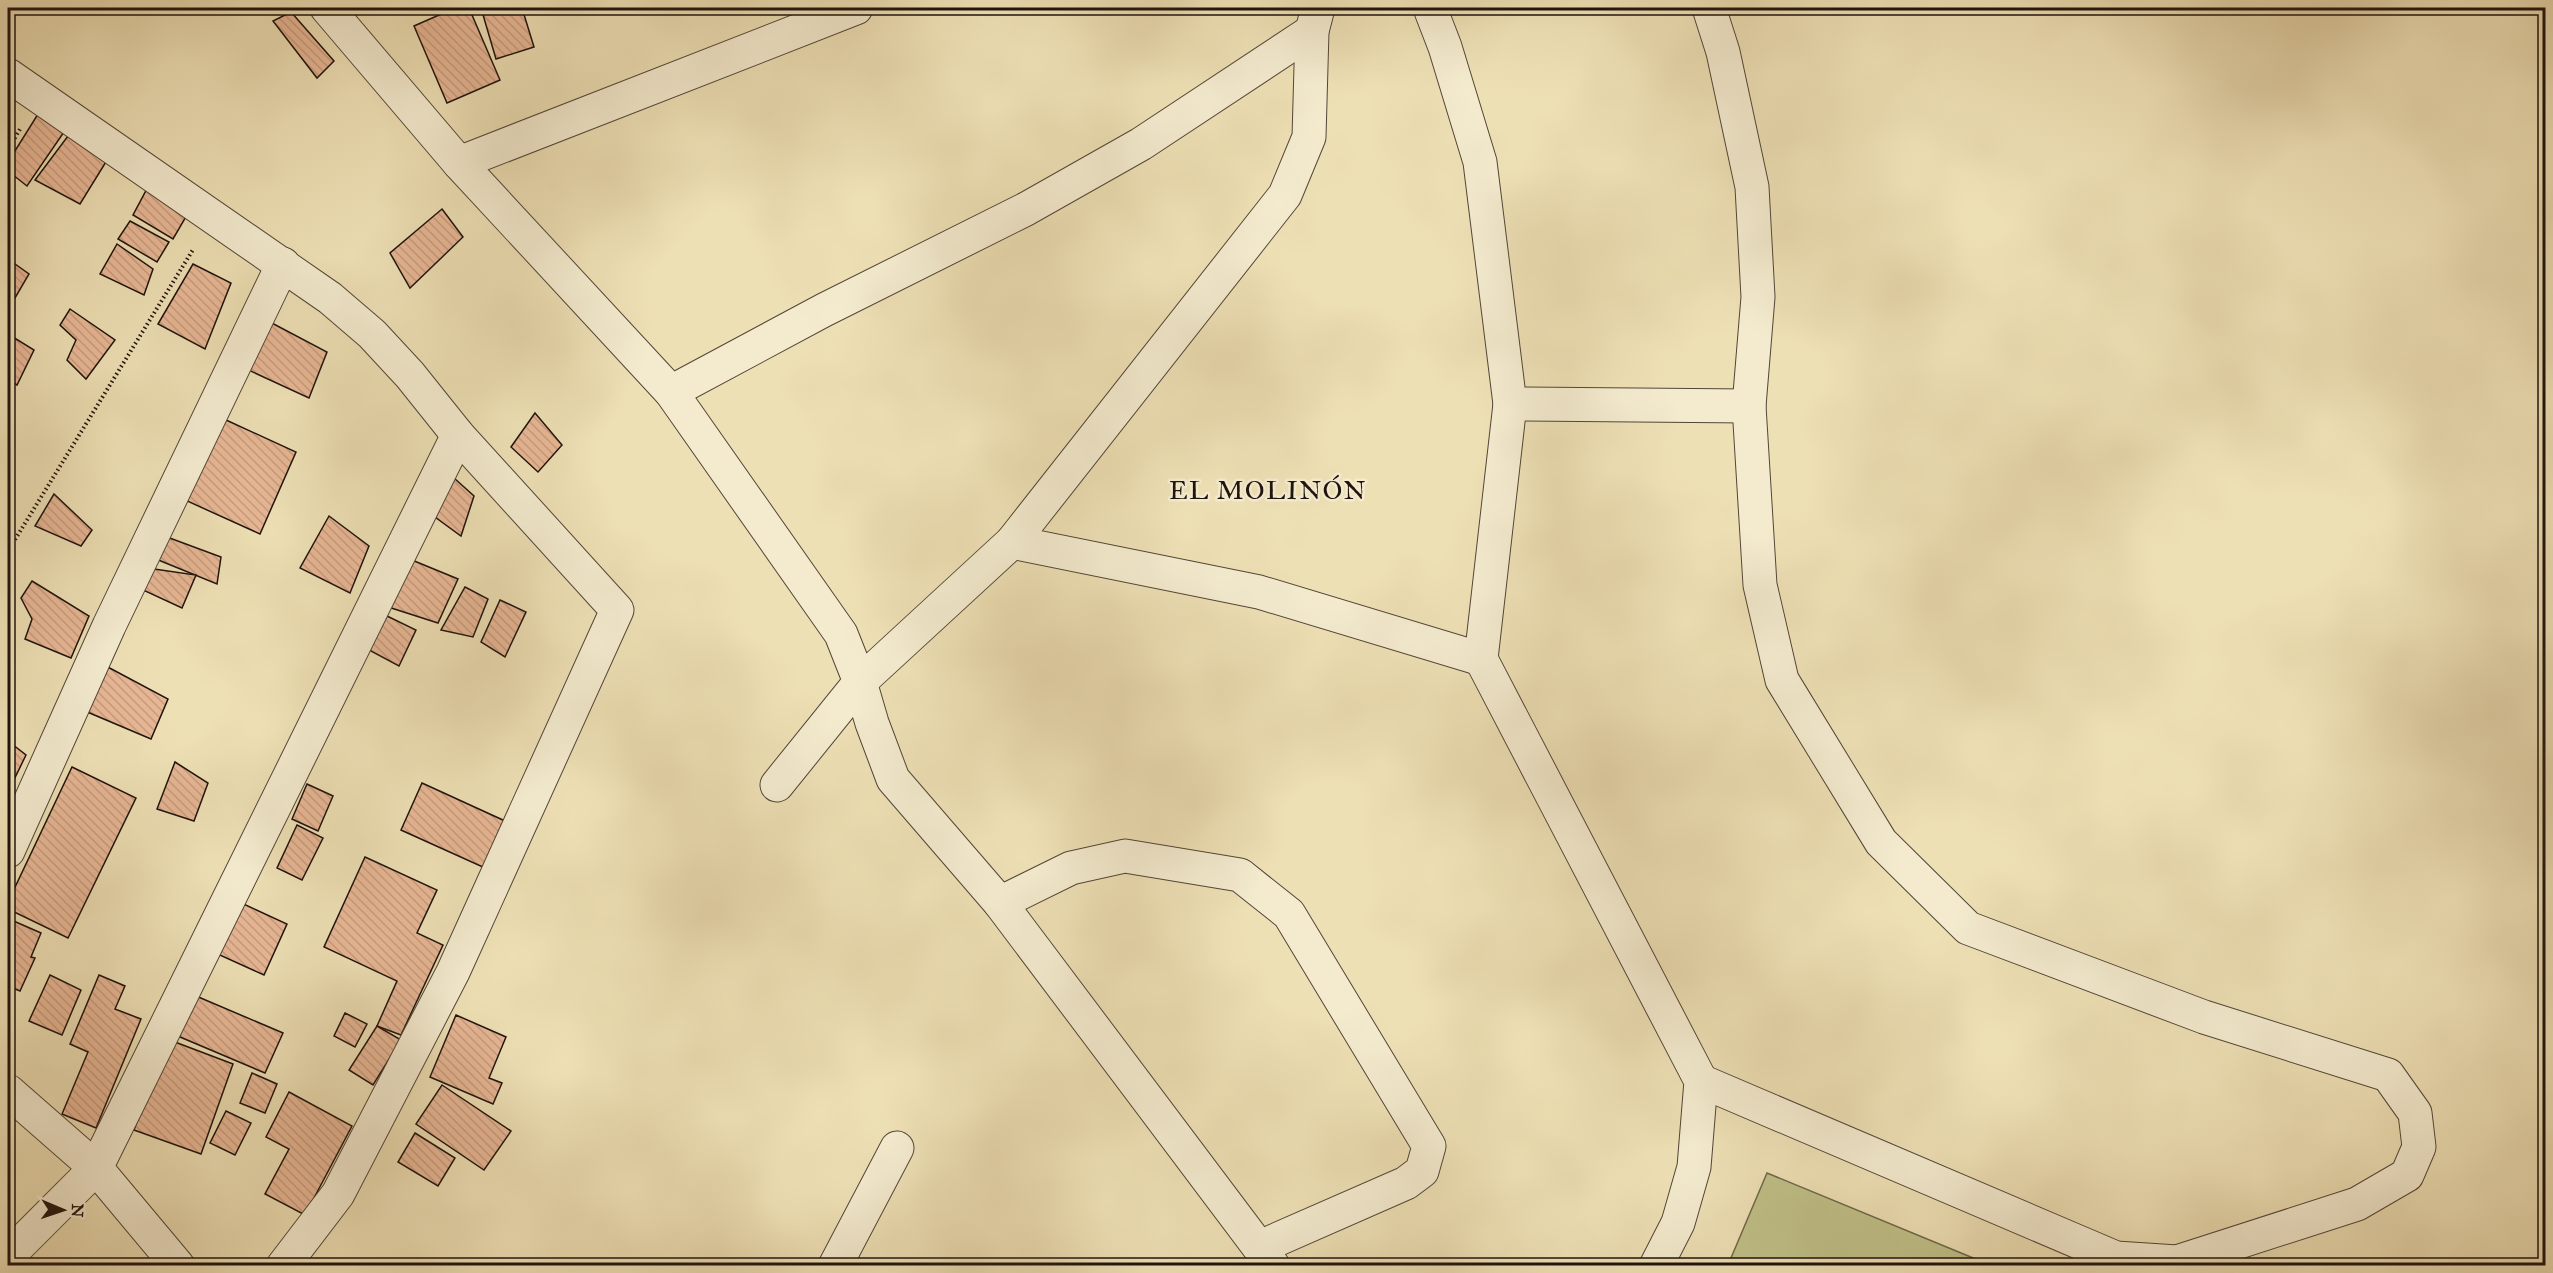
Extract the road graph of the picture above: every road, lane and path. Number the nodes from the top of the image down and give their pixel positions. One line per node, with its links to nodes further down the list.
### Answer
1 (327, 8): 7 (street)
2 (856, 8): 7 (street)
3 (1430, 8): 11 (street)
4 (1709, 8): 12 (street)
5 (1315, 19): 10 (street); 14 (street)
6 (8, 75): 8 (street)
7 (459, 163): 10 (street)
8 (213, 219): 9 (street); 15 (path)
9 (283, 264): 13 (street); 19 (street)
10 (671, 392): 17 (street)
11 (1510, 404): 12 (street); 16 (street)
12 (1749, 406): 21 (street)
13 (458, 435): 24 (street); 28 (street)
14 (1012, 542): 16 (street); 17 (street)
15 (8, 552)
16 (1480, 659): 21 (street)
17 (860, 682): 18 (street); 20 (street)
18 (777, 785)
19 (8, 851)
20 (1000, 903): 26 (street); 26 (street)
21 (1701, 1081): 30 (street)
22 (8, 1091): 24 (street)
23 (897, 1148): 29 (street)
24 (96, 1168): 25 (street); 27 (street)
25 (8, 1256)
26 (1267, 1256)
27 (178, 1266)
28 (283, 1266)
29 (835, 1266)
30 (1656, 1266)

